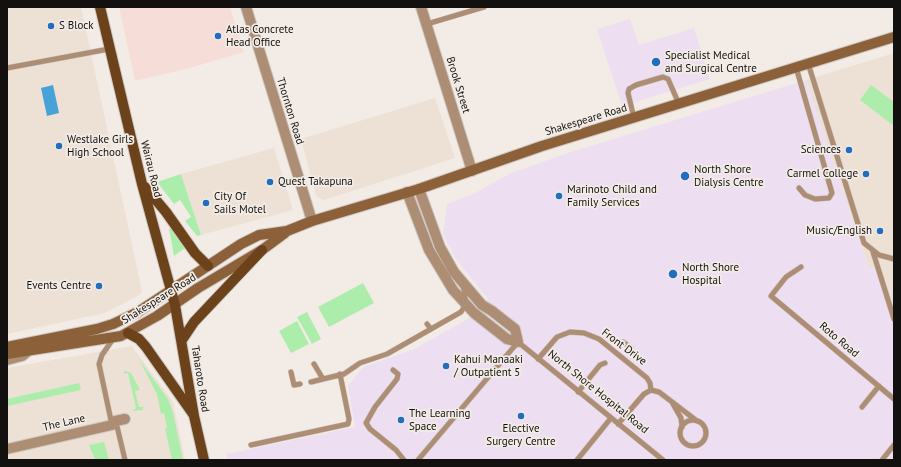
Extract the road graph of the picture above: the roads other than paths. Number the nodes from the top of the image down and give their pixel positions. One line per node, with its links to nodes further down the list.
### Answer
1 (100, 7): 7 (main road, Wairau Road)
2 (246, 7): 18 (street, Thornton Road)
3 (422, 7): 5 (street, Brook Street)
4 (484, 7): 5 (lane)
5 (426, 24): 13 (street, Brook Street)
6 (894, 37): 8 (main road, Shakespeare Road)
7 (109, 49): 10 (lane); 14 (main road, Wairau Road)
8 (808, 63): 9 (main road, Shakespeare Road); 21 (lane)
9 (796, 67): 11 (main road, Shakespeare Road); 15 (lane)
10 (7, 68)
11 (679, 104): 12 (main road, Shakespeare Road); 12 (lane)
12 (634, 118): 13 (main road, Shakespeare Road)
13 (472, 171): 16 (main road, Shakespeare Road)
14 (142, 184): 23 (main road); 26 (main road, Wairau Road)
15 (799, 188)
16 (419, 189): 17 (main road, Shakespeare Road); 25 (street, North Shore Hospital Road)
17 (407, 192): 18 (main road, Shakespeare Road); 28 (street, North Shore Hospital Road)
18 (312, 221): 19 (main road, Shakespeare Road)
19 (287, 231): 20 (main road, Shakespeare Road); 23 (main road, Shakespeare Road)
20 (262, 250): 27 (main road, Shakespeare Road); 34 (main road)
21 (873, 252): 22 (lane); 29 (lane)
22 (894, 259)
23 (208, 266): 26 (main road, Shakespeare Road)
24 (801, 267): 51 (lane, Roto Road)
25 (462, 283): 28 (lane); 35 (street, North Shore Hospital Road)
26 (171, 290): 27 (main road, Wairau Road); 37 (main road, Shakespeare Road)
27 (175, 305): 32 (main road, Shakespeare Road); 34 (main road, Taharoto Road)
28 (464, 306): 31 (lane); 35 (street, North Shore Hospital Road)
29 (894, 319)
30 (427, 324): 31 (lane)
31 (431, 329): 47 (lane)
32 (128, 333): 33 (main road, Shakespeare Road); 57 (main road)
33 (114, 338): 39 (main road, Shakespeare Road); 60 (lane)
34 (182, 340): 57 (main road, Taharoto Road)
35 (518, 342): 41 (lane, North Shore Hospital Road); 69 (lane)
36 (621, 344): 38 (lane)
37 (7, 347)
38 (632, 348)
39 (31, 350): 40 (main road, Shakespeare Road); 42 (street)
40 (7, 354)
41 (538, 358): 52 (lane, Front Drive); 53 (lane, North Shore Hospital Road)
42 (7, 360)
43 (605, 363): 53 (lane)
44 (314, 364): 48 (lane)
45 (393, 370): 68 (lane)
46 (291, 372): 50 (lane)
47 (340, 374): 48 (lane); 63 (lane)
48 (323, 379): 49 (lane)
49 (311, 382)
50 (300, 384)
51 (879, 386): 54 (lane, Roto Road); 56 (lane)
52 (651, 390): 55 (lane); 61 (lane)
53 (578, 392): 58 (lane, North Shore Hospital Road)
54 (894, 399)
55 (670, 400): 59 (lane); 62 (lane)
56 (862, 407)
57 (194, 416): 66 (main road, Taharoto Road)
58 (611, 418): 61 (lane, North Shore Hospital Road); 70 (lane)
59 (698, 421): 62 (lane); 62 (lane)
60 (118, 422): 65 (street, The Lane); 67 (lane)
61 (618, 424): 71 (lane, North Shore Hospital Road)
62 (682, 428)
63 (251, 445)
64 (894, 445): 72 (lane)
65 (7, 448)
66 (203, 459)
67 (125, 460)
68 (404, 460)
69 (418, 460)
70 (577, 460)
71 (663, 460)
72 (882, 460)

